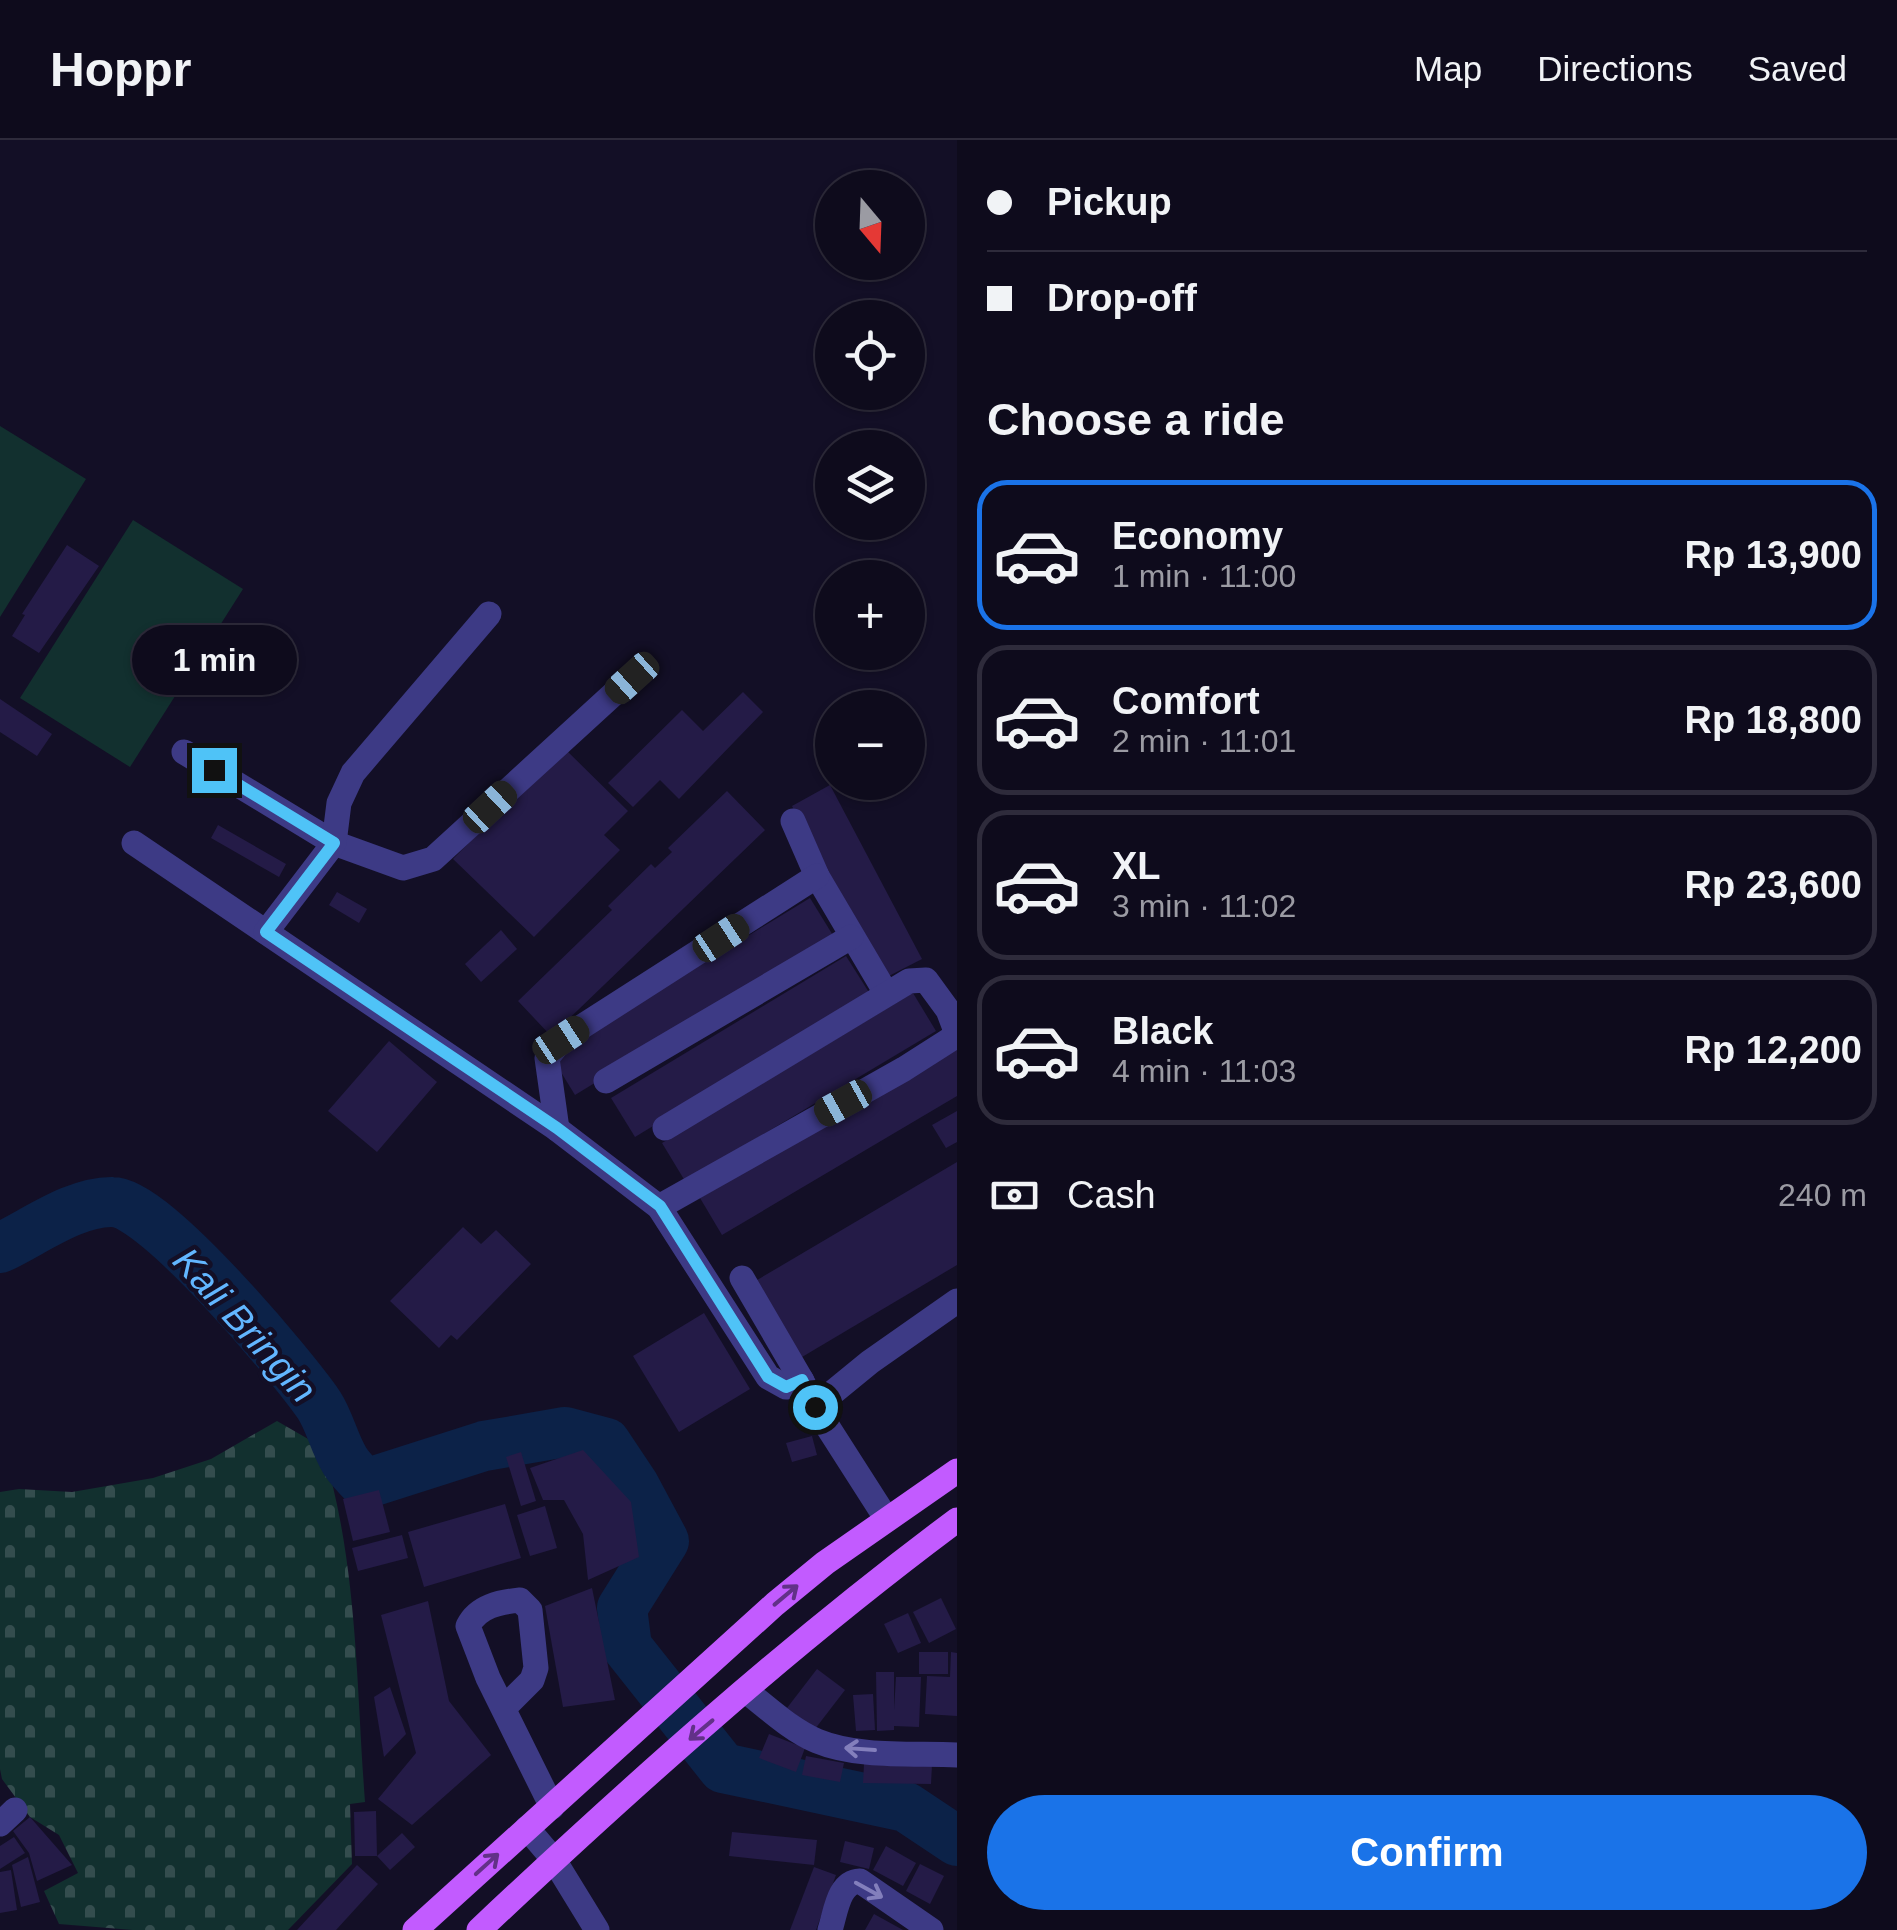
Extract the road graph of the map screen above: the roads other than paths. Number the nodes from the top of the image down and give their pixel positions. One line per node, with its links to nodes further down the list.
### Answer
1 (489, 614): 6 (street)
2 (632, 678): 6 (street)
3 (184, 752): 6 (street)
4 (792, 821): 7 (street)
5 (134, 842): 8 (street)
6 (334, 843): 8 (street)
7 (817, 876): 9 (street); 12 (street)
8 (266, 932): 12 (street)
9 (851, 937): 10 (street); 11 (street)
10 (886, 993): 13 (street); 14 (street)
11 (606, 1081)
12 (557, 1128): 14 (street)
13 (665, 1128)
14 (660, 1206): 17 (street)
15 (742, 1278): 17 (street)
16 (957, 1300): 18 (street)
17 (802, 1380): 18 (street)
18 (815, 1407): 20 (street)
19 (957, 1471): 20 (main road)
20 (886, 1518): 22 (main road); 26 (main road, one-way to 20)
21 (957, 1520): 22 (main road)
22 (911, 1554): 23 (main road)
23 (746, 1691): 25 (street, one-way to 23); 28 (main road, one-way to 28)
24 (505, 1707): 26 (street)
25 (957, 1755)
26 (552, 1807): 27 (main road); 28 (main road)
27 (527, 1828): 28 (street); 29 (main road, one-way to 27)
28 (562, 1852): 30 (main road); 31 (street)
29 (415, 1930)
30 (479, 1930)
31 (597, 1930)
32 (830, 1930): 33 (street, one-way to 33)
33 (932, 1930)

